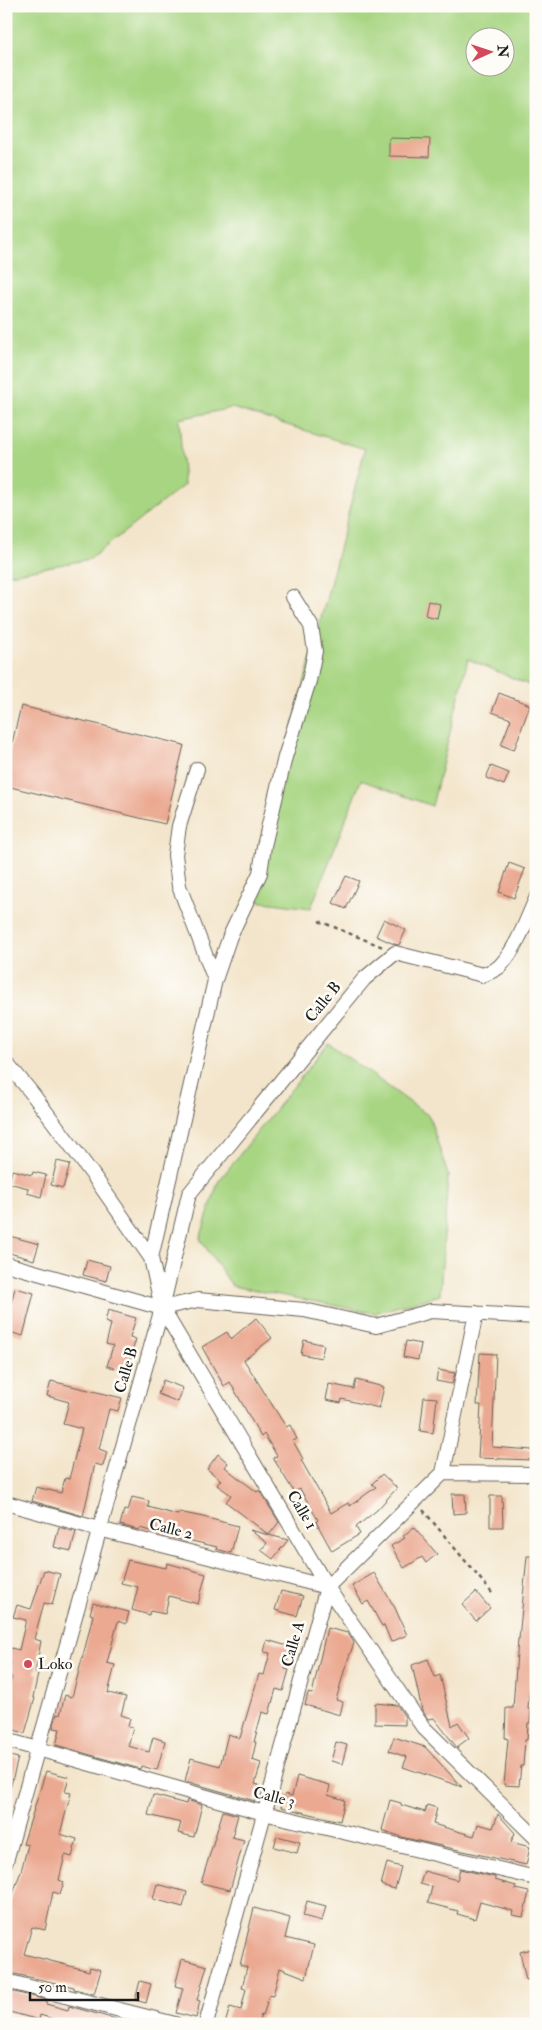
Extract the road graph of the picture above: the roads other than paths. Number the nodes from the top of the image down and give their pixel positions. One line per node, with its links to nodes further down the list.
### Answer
1 (293, 597): 4 (street)
2 (197, 769): 4 (street)
3 (536, 899): 8 (street, Calle B)
4 (215, 980): 6 (street)
5 (6, 1062): 6 (street)
6 (151, 1258): 8 (street)
7 (6, 1264): 8 (street)
8 (162, 1308): 9 (street); 14 (street, Calle B); 15 (street, Calle 1)
9 (476, 1313): 10 (street); 11 (street)
10 (536, 1317)
11 (442, 1473): 12 (street); 15 (street, Calle A)
12 (536, 1474)
13 (6, 1503): 14 (street, Calle 2)
14 (99, 1529): 15 (street, Calle 2); 17 (street, Calle B)
15 (328, 1586): 18 (street, Calle A); 19 (street, Calle 1)
16 (6, 1740): 17 (street, Calle 3)
17 (38, 1748): 18 (street, Calle 3); 20 (street, Calle B)
18 (264, 1813): 21 (street, Calle 3); 24 (street, Calle A)
19 (536, 1838)
20 (6, 1861)
21 (536, 1878)
22 (6, 1981): 23 (street)
23 (175, 2024)
24 (206, 2024)

